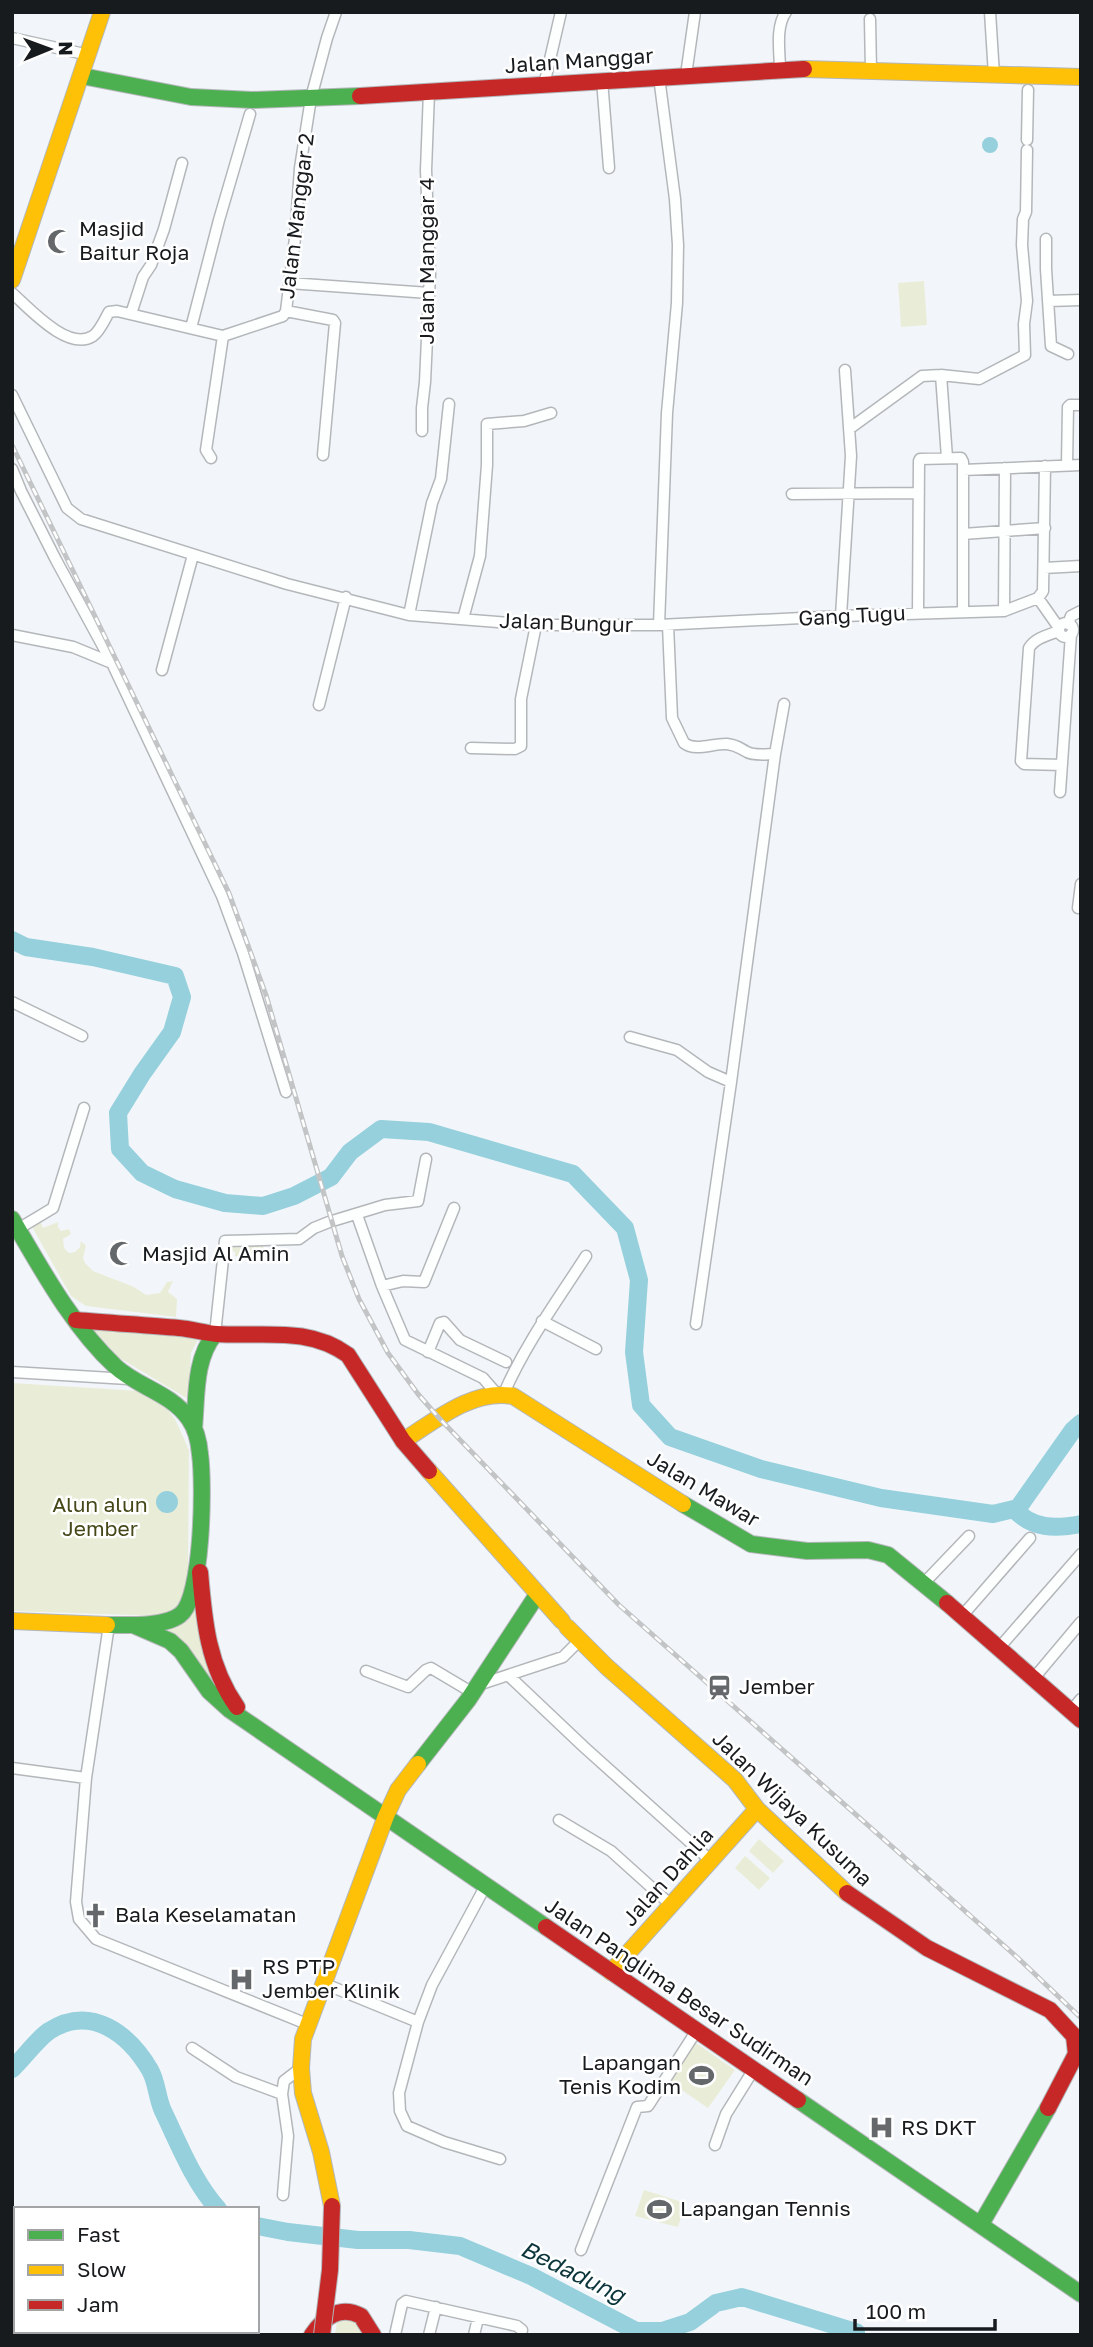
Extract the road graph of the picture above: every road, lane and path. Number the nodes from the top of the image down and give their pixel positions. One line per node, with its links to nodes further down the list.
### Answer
1 (102, 12): 9 (main road)
2 (336, 12): 21 (street, Jalan Manggar 2)
3 (561, 12): 18 (street)
4 (695, 12): 12 (street)
5 (786, 12): 10 (street)
6 (990, 12): 13 (street)
7 (870, 19): 11 (street)
8 (12, 38): 9 (street)
9 (89, 55): 14 (main road)
10 (780, 70): 11 (main road, Jalan Manggar); 12 (main road, Jalan Manggar)
11 (871, 71): 13 (main road, Jalan Manggar)
12 (686, 75): 15 (main road, Jalan Manggar)
13 (994, 75): 16 (main road, Jalan Manggar)
14 (82, 76): 21 (main road, Jalan Manggar); 26 (main road)
15 (659, 77): 17 (main road, Jalan Manggar); 75 (street, Jalan Bungur)
16 (1081, 77)
17 (602, 80): 18 (main road, Jalan Manggar); 24 (street)
18 (544, 85): 20 (main road, Jalan Manggar)
19 (1028, 90): 38 (street)
20 (429, 92): 21 (main road, Jalan Manggar); 29 (street, Jalan Manggar 4)
21 (312, 98): 27 (street, Jalan Manggar 2)
22 (250, 114): 34 (street)
23 (182, 163): 33 (street)
24 (609, 168)
25 (1046, 239): 31 (street)
26 (12, 281)
27 (289, 283): 29 (street); 32 (street, Jalan Manggar 2)
28 (12, 293): 33 (street)
29 (429, 293): 44 (street, Jalan Manggar 4)
30 (1081, 300): 31 (street)
31 (1048, 301): 36 (street)
32 (286, 311): 35 (street, Jalan Manggar 2); 45 (street)
33 (131, 314): 34 (street)
34 (191, 328): 35 (street)
35 (225, 336): 46 (street)
36 (1068, 354)
37 (845, 370): 43 (street)
38 (941, 375): 43 (street); 47 (street)
39 (12, 395): 62 (street, Jalan Bungur)
40 (449, 404): 71 (street)
41 (1081, 405): 48 (street)
42 (551, 413): 73 (street)
43 (849, 429): 56 (street)
44 (422, 430)
45 (323, 455)
46 (211, 458)
47 (947, 458): 53 (street); 54 (street)
48 (1067, 464): 49 (street); 50 (street)
49 (1081, 464)
50 (1045, 466): 51 (street); 59 (street)
51 (1005, 468): 53 (street); 60 (street)
52 (12, 469): 58 (street)
53 (963, 470): 61 (street)
54 (919, 493): 56 (street); 70 (street)
55 (792, 494): 56 (street)
56 (850, 495): 72 (street)
57 (12, 498): 58 (street)
58 (26, 500): 78 (street)
59 (1045, 528): 60 (street); 64 (street)
60 (1004, 532): 61 (street); 67 (street)
61 (963, 534): 69 (street)
62 (193, 555): 66 (street, Jalan Bungur); 79 (street)
63 (1081, 566): 64 (street)
64 (1044, 568): 65 (street)
65 (1040, 596): 67 (street, Gang Tugu); 76 (street)
66 (346, 597): 71 (street, Jalan Bungur); 81 (street)
67 (1004, 611): 69 (street, Gang Tugu)
68 (1081, 611): 76 (street)
69 (963, 612): 70 (street, Gang Tugu)
70 (918, 613): 72 (street, Gang Tugu)
71 (409, 615): 73 (street, Jalan Bungur)
72 (841, 616): 75 (street, Gang Tugu)
73 (463, 619): 74 (street, Jalan Bungur)
74 (536, 625): 75 (street, Jalan Bungur); 82 (street)
75 (663, 625): 83 (street)
76 (1064, 629): 84 (street); 84 (street)
77 (12, 635): 78 (street)
78 (112, 663): 92 (street)
79 (162, 670)
80 (784, 704): 83 (street)
81 (319, 705)
82 (471, 748)
83 (775, 754): 91 (street)
84 (1062, 765): 85 (street)
85 (1060, 792)
86 (1081, 884): 87 (street)
87 (1077, 908)
88 (12, 1002): 89 (street)
89 (82, 1036)
90 (630, 1037): 91 (street)
91 (731, 1082): 102 (street)
92 (286, 1092)
93 (84, 1108): 97 (street)
94 (426, 1159): 96 (street)
95 (454, 1208): 99 (street)
96 (357, 1215): 99 (street); 103 (street)
97 (15, 1224): 100 (main road)
98 (586, 1256): 101 (street)
99 (382, 1286): 105 (street)
100 (76, 1320): 103 (main road, Jalan Wijaya Kusuma); 108 (main road)
101 (542, 1321): 104 (street); 109 (street)
102 (695, 1324)
103 (215, 1334): 110 (main road); 111 (main road, Jalan Wijaya Kusuma)
104 (596, 1349)
105 (428, 1352): 106 (street); 109 (street)
106 (506, 1362)
107 (12, 1372): 108 (street)
108 (136, 1380): 110 (main road)
109 (500, 1393): 111 (main road); 116 (main road, Jalan Mawar)
110 (194, 1428): 115 (main road)
111 (403, 1441): 117 (main road, Jalan Wijaya Kusuma)
112 (969, 1536): 116 (street)
113 (1030, 1538): 118 (street)
114 (1081, 1553): 124 (street)
115 (199, 1554): 122 (main road); 130 (main road, Jalan Panglima Besar Sudirman)
116 (924, 1583): 118 (main road, Jalan Mawar)
117 (537, 1594): 123 (main road, Jalan Wijaya Kusuma); 128 (main road)
118 (962, 1616): 124 (main road, Jalan Mawar)
119 (12, 1621): 121 (main road)
120 (1081, 1622): 127 (street)
121 (109, 1625): 122 (main road); 132 (street)
122 (133, 1625): 130 (main road, Jalan Panglima Besar Sudirman)
123 (579, 1641): 126 (street); 133 (main road, Jalan Wijaya Kusuma)
124 (999, 1648): 127 (main road, Jalan Mawar)
125 (366, 1671): 128 (street)
126 (509, 1676): 128 (street); 136 (street)
127 (1034, 1678): 129 (main road, Jalan Mawar)
128 (475, 1689): 134 (main road)
129 (1077, 1710)
130 (252, 1725): 134 (main road, Jalan Panglima Besar Sudirman)
131 (12, 1768): 132 (street)
132 (86, 1778): 142 (street)
133 (757, 1810): 136 (main road, Jalan Dahlia); 144 (main road, Jalan Wijaya Kusuma)
134 (386, 1816): 137 (main road, Jalan Panglima Besar Sudirman); 140 (main road)
135 (559, 1820): 138 (street)
136 (711, 1861): 138 (main road, Jalan Dahlia)
137 (486, 1885): 139 (main road, Jalan Panglima Besar Sudirman); 141 (street)
138 (671, 1905): 139 (main road, Jalan Dahlia)
139 (611, 1972): 143 (main road, Jalan Panglima Besar Sudirman)
140 (325, 1984): 141 (street); 142 (main road)
141 (418, 2022): 150 (street)
142 (307, 2024): 146 (main road)
143 (697, 2030): 147 (main road, Jalan Panglima Besar Sudirman); 153 (street)
144 (1078, 2044): 152 (main road, Jalan Wijaya Kusuma)
145 (192, 2048): 148 (street)
146 (301, 2068): 148 (street); 159 (main road, bridge)
147 (754, 2069): 149 (street); 152 (main road, Jalan Panglima Besar Sudirman)
148 (282, 2094): 151 (street)
149 (715, 2145)
150 (500, 2159)
151 (283, 2195)
152 (981, 2224): 154 (main road, Jalan Panglima Besar Sudirman)
153 (581, 2250)
154 (1081, 2294)
155 (436, 2307): 156 (street); 161 (street); 162 (street)
156 (478, 2318): 157 (street); 163 (street)
157 (521, 2332)
158 (312, 2335): 160 (main road)
159 (322, 2335)
160 (373, 2335)
161 (395, 2335)
162 (429, 2335)
163 (474, 2335)

